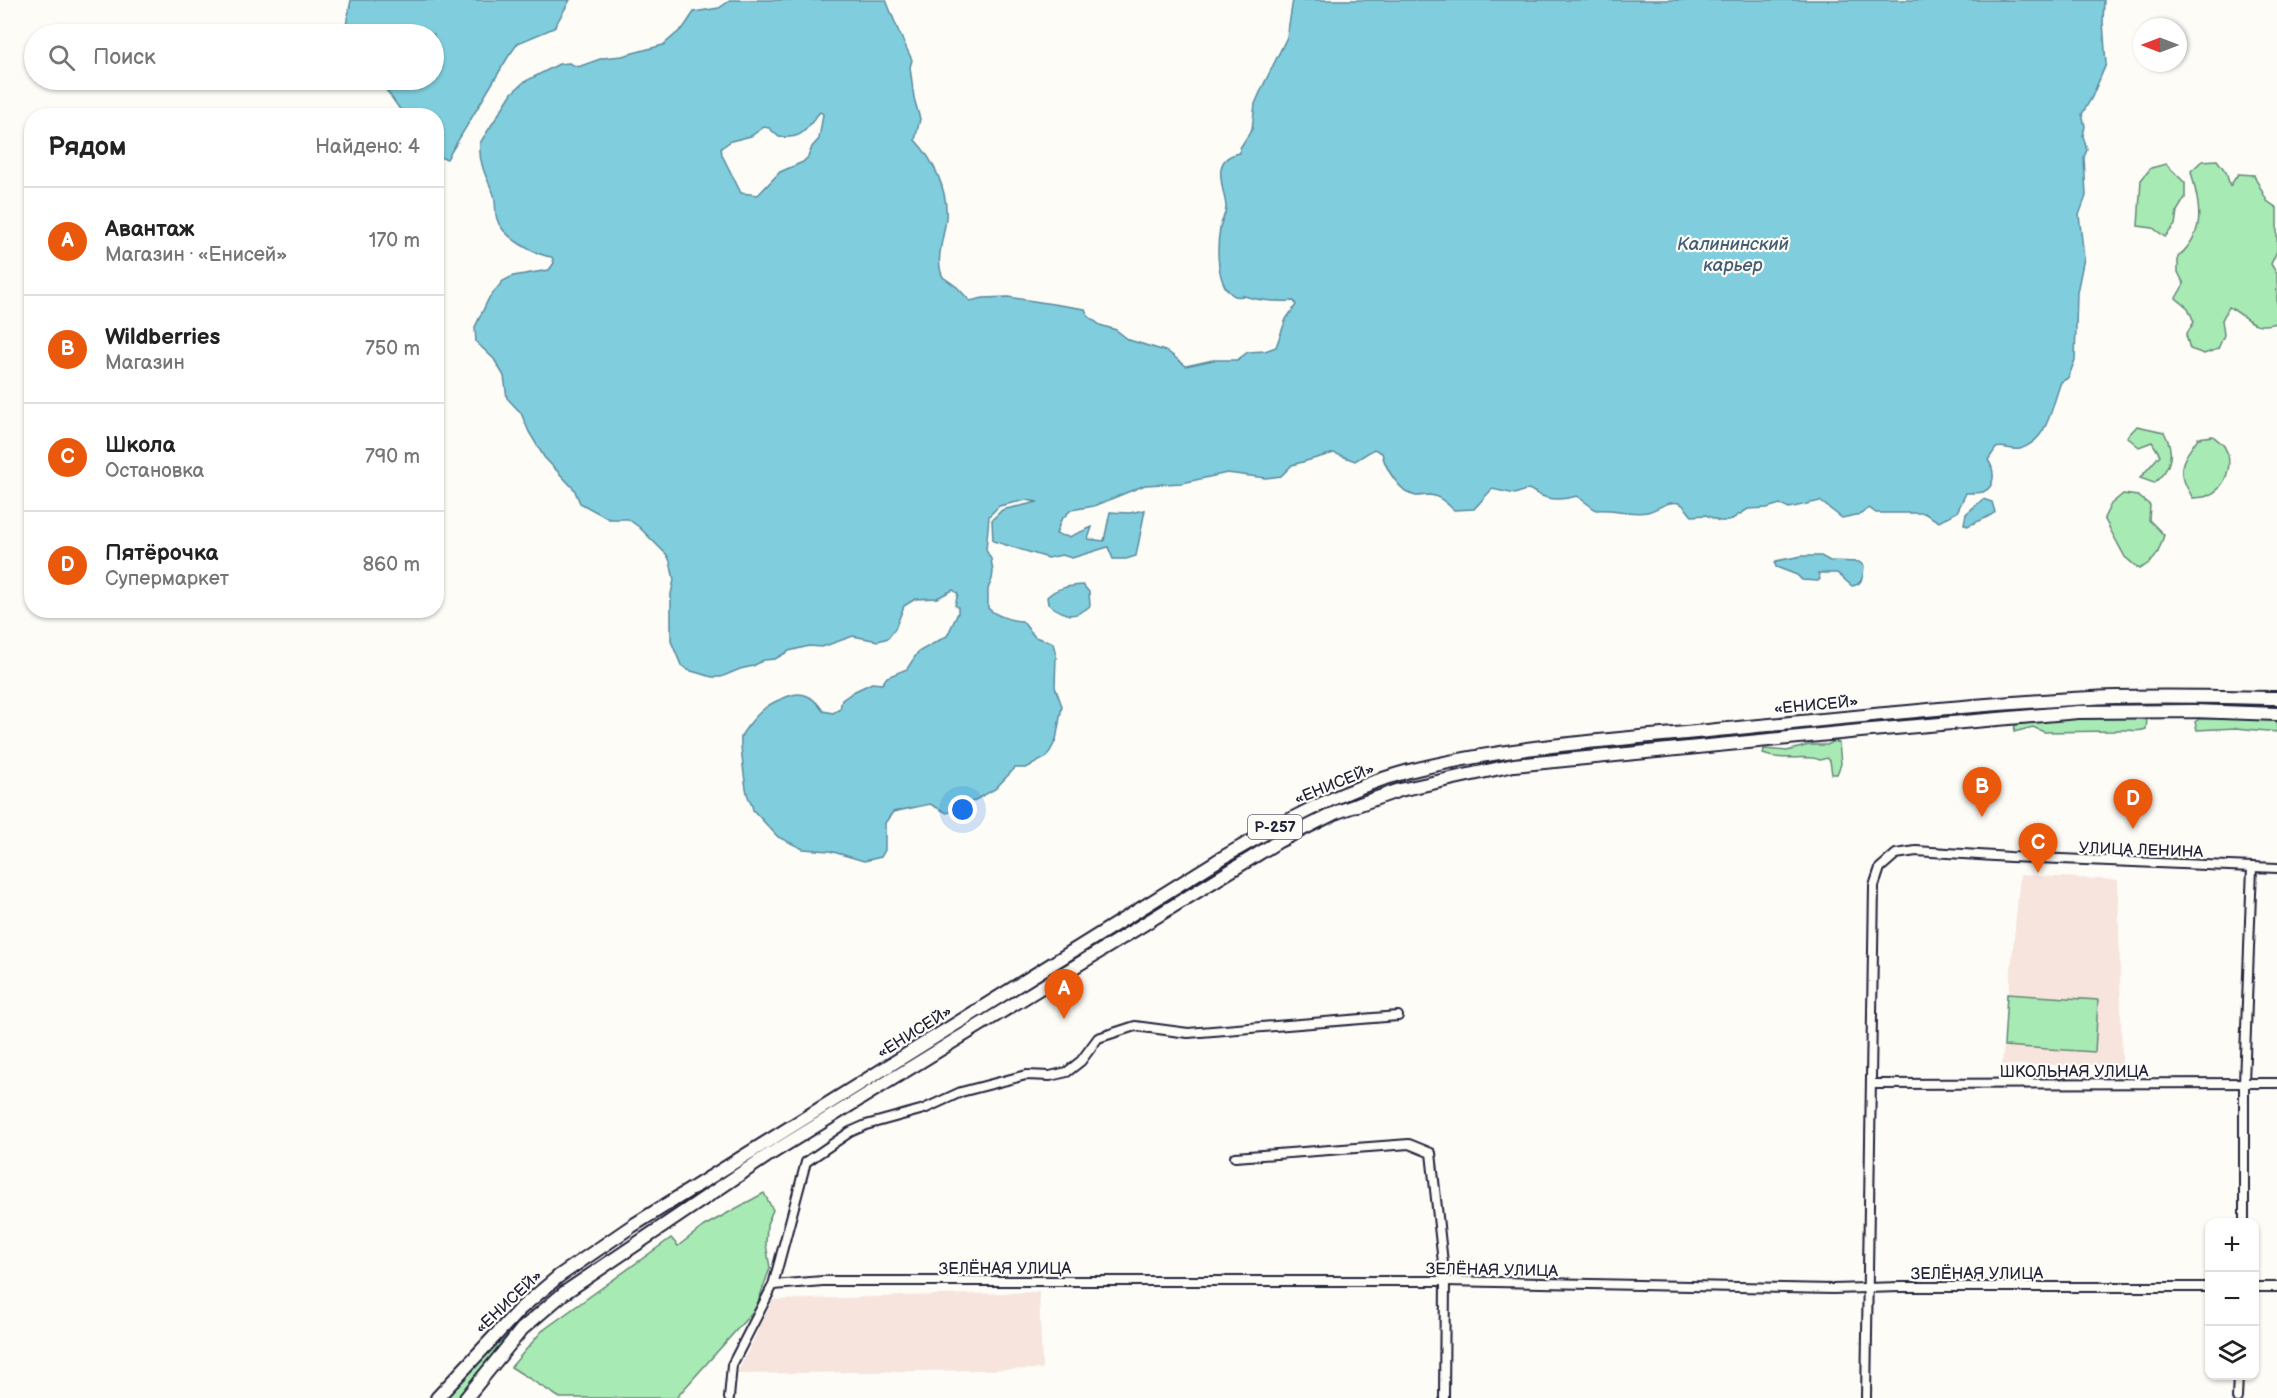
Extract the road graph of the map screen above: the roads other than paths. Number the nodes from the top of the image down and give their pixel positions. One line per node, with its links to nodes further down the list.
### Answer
1 (2277, 698): 18 (highway, «ЕНИСЕЙ» / Р-257)
2 (2277, 714): 19 (highway, «ЕНИСЕЙ» / Р-257)
3 (2252, 867): 4 (street, УЛИЦА ЛЕНИНА); 6 (street); 8 (street, УЛИЦА ЛЕНИНА)
4 (2277, 868)
5 (1398, 1016): 12 (street)
6 (2244, 1083): 7 (street, ШКОЛЬНАЯ УЛИЦА); 8 (street, ШКОЛЬНАЯ УЛИЦА); 10 (street)
7 (2277, 1083)
8 (1872, 1084): 16 (street)
9 (1235, 1157): 11 (street)
10 (2244, 1218)
11 (1445, 1281): 12 (street, ЗЕЛЁНАЯ УЛИЦА); 16 (street, ЗЕЛЁНАЯ УЛИЦА); 21 (street)
12 (773, 1285): 20 (street)
13 (2205, 1287): 16 (street, ЗЕЛЁНАЯ УЛИЦА)
14 (2259, 1287): 15 (street)
15 (2277, 1287)
16 (1868, 1288): 22 (street)
17 (2238, 1380): 23 (street)
18 (437, 1398)
19 (466, 1398)
20 (729, 1398)
21 (1444, 1398)
22 (1866, 1398)
23 (2237, 1398)

